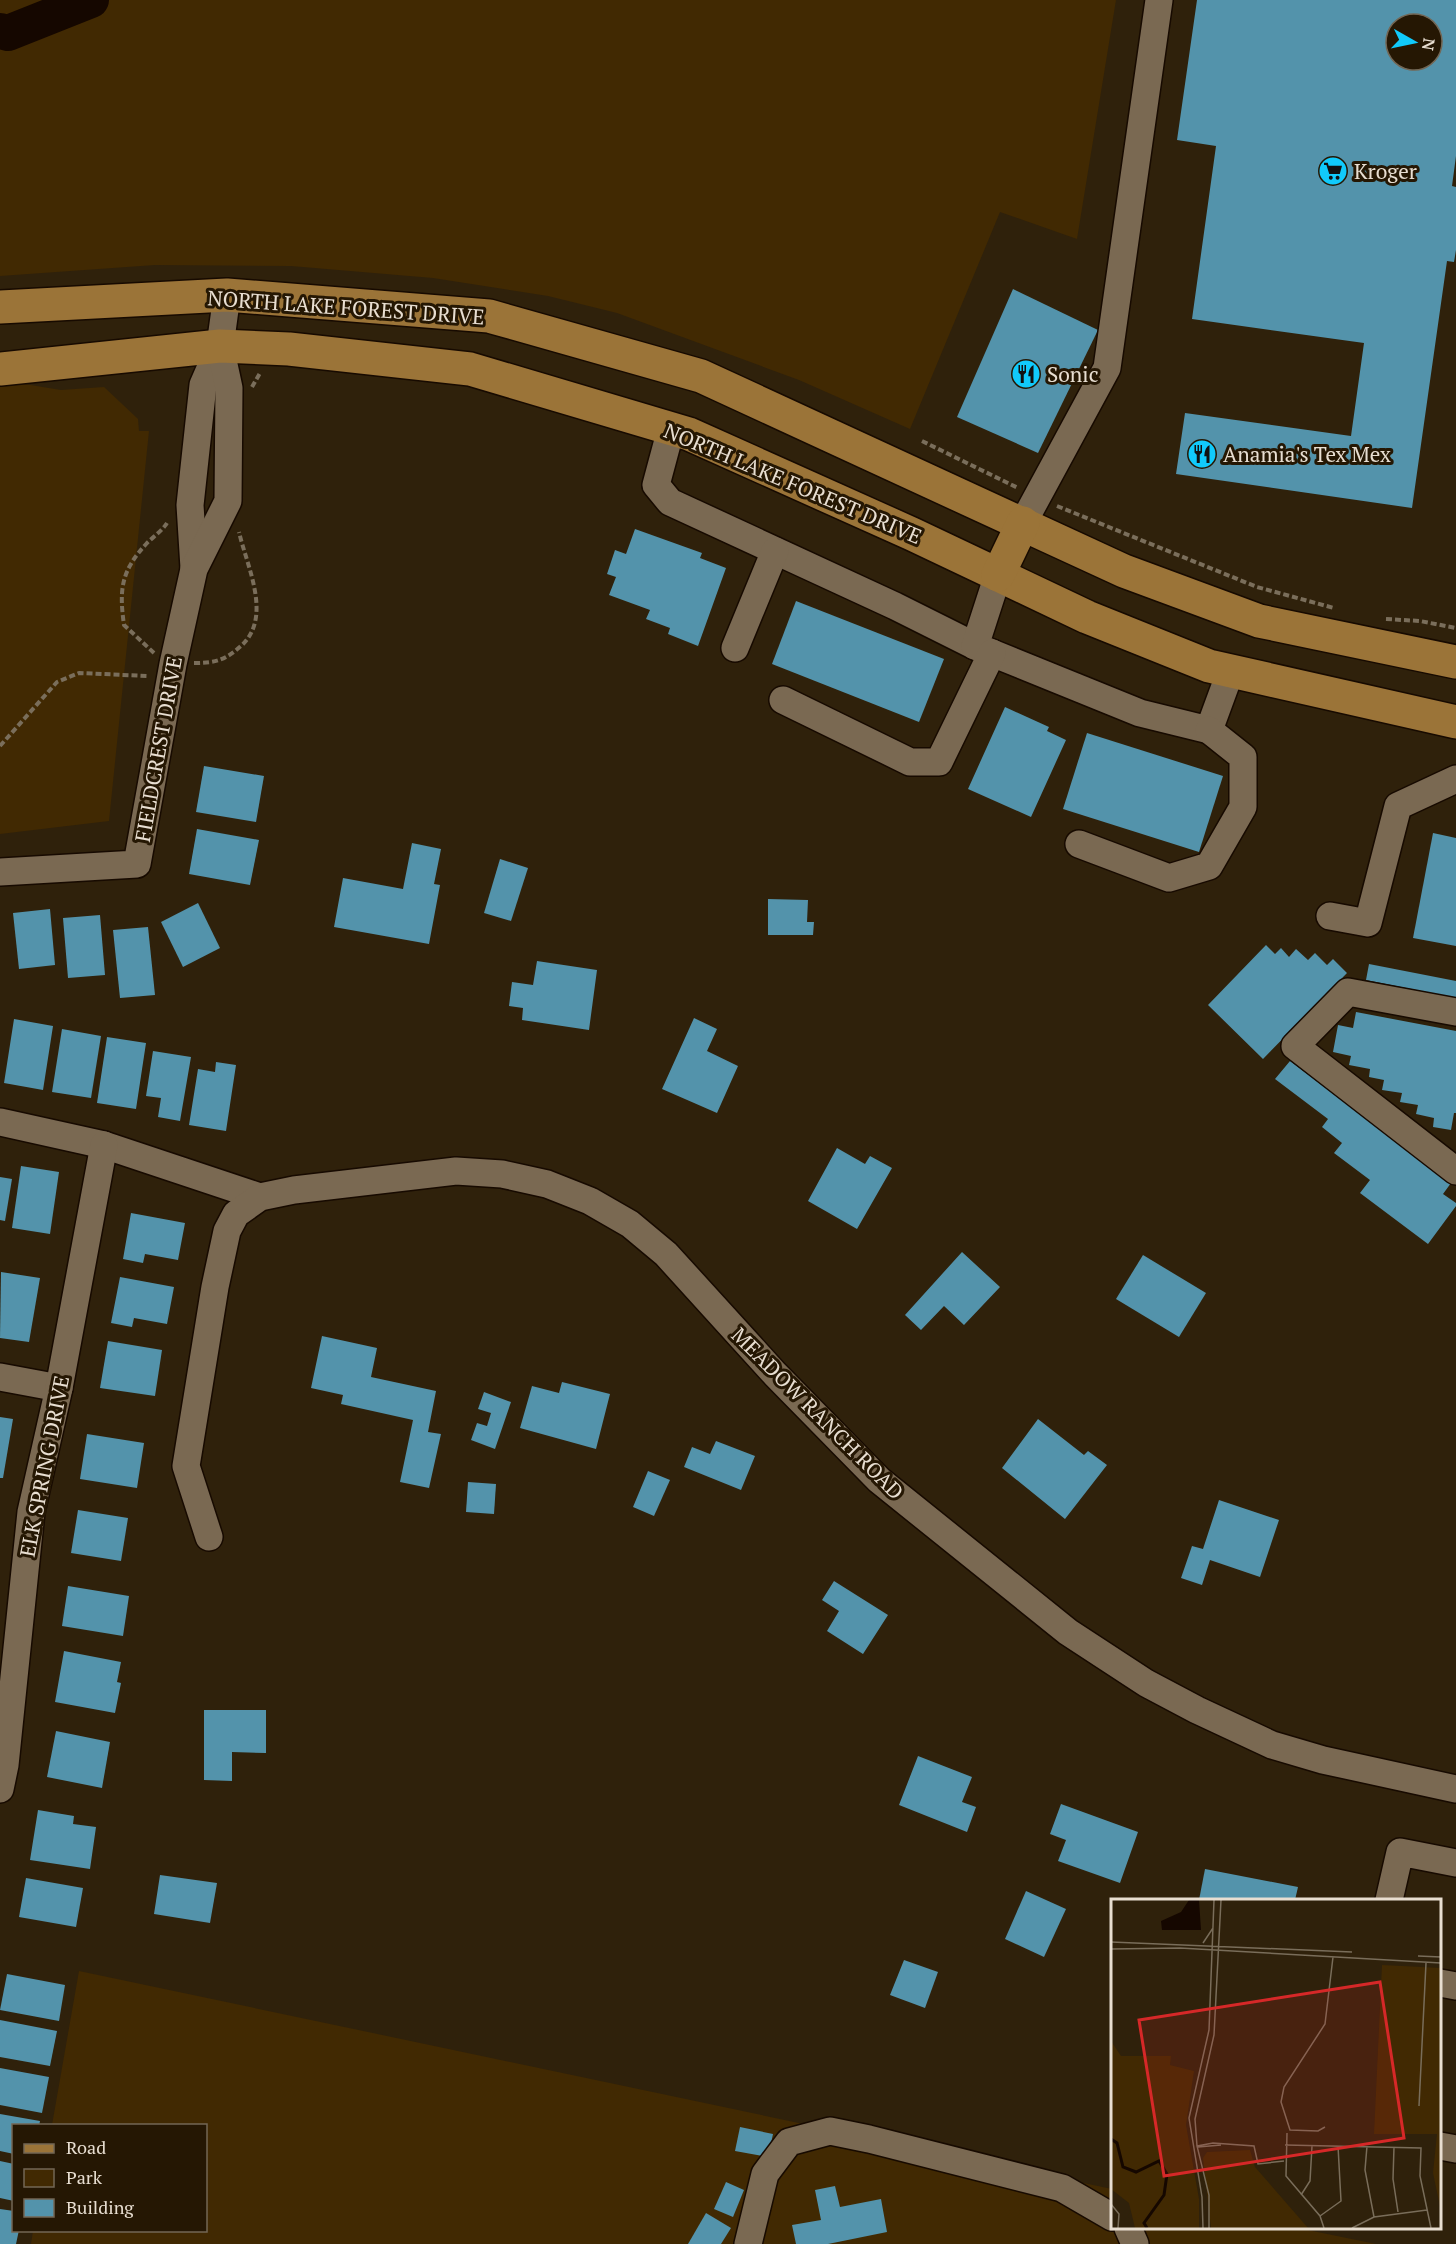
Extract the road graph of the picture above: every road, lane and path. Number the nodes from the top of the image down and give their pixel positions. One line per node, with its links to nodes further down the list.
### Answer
1 (1159, 0): 8 (street)
2 (227, 295): 3 (main road, NORTH LAKE FOREST DRIVE); 4 (street, FIELDCREST DRIVE); 8 (main road, NORTH LAKE FOREST DRIVE)
3 (0, 307)
4 (220, 346): 5 (main road, NORTH LAKE FOREST DRIVE); 6 (main road, NORTH LAKE FOREST DRIVE); 11 (street, FIELDCREST DRIVE); 11 (street, FIELDCREST DRIVE)
5 (0, 369)
6 (671, 429): 10 (street); 12 (main road, NORTH LAKE FOREST DRIVE)
7 (922, 441): 8 (path)
8 (1030, 511): 12 (main road); 13 (path); 19 (main road, NORTH LAKE FOREST DRIVE)
9 (169, 519): 18 (path)
10 (775, 551): 16 (street); 17 (street)
11 (195, 569): 30 (street, FIELDCREST DRIVE)
12 (998, 575): 17 (street); 20 (main road, NORTH LAKE FOREST DRIVE)
13 (1341, 609)
14 (1385, 619): 15 (path)
15 (1456, 628)
16 (735, 648)
17 (984, 650): 22 (street); 24 (street)
18 (156, 654)
19 (1456, 662)
20 (1231, 670): 23 (main road, NORTH LAKE FOREST DRIVE); 24 (street)
21 (151, 675): 25 (path)
22 (783, 700)
23 (1456, 722)
24 (1209, 730): 29 (street)
25 (0, 746)
26 (1456, 760): 27 (street)
27 (1456, 766)
28 (1456, 779): 31 (street)
29 (1079, 844)
30 (0, 872)
31 (1330, 915)
32 (1456, 1012): 35 (street)
33 (0, 1122): 34 (street)
34 (104, 1145): 36 (street); 38 (street, ELK SPRING DRIVE)
35 (1456, 1171)
36 (260, 1197): 39 (street, MEADOW RANCH ROAD); 42 (street, MEADOW RANCH ROAD)
37 (0, 1377): 38 (street)
38 (59, 1388): 40 (street, ELK SPRING DRIVE)
39 (209, 1537)
40 (9, 1627): 41 (street, ELK SPRING DRIVE)
41 (0, 1789)
42 (1456, 1789)
43 (1456, 1863): 44 (street)
44 (1389, 1899)
45 (1441, 1983): 46 (street)
46 (1456, 1986)
47 (1441, 2146): 48 (street)
48 (1456, 2149)
49 (1111, 2216): 51 (street)
50 (1128, 2229): 52 (street)
51 (748, 2244)
52 (1135, 2244)

